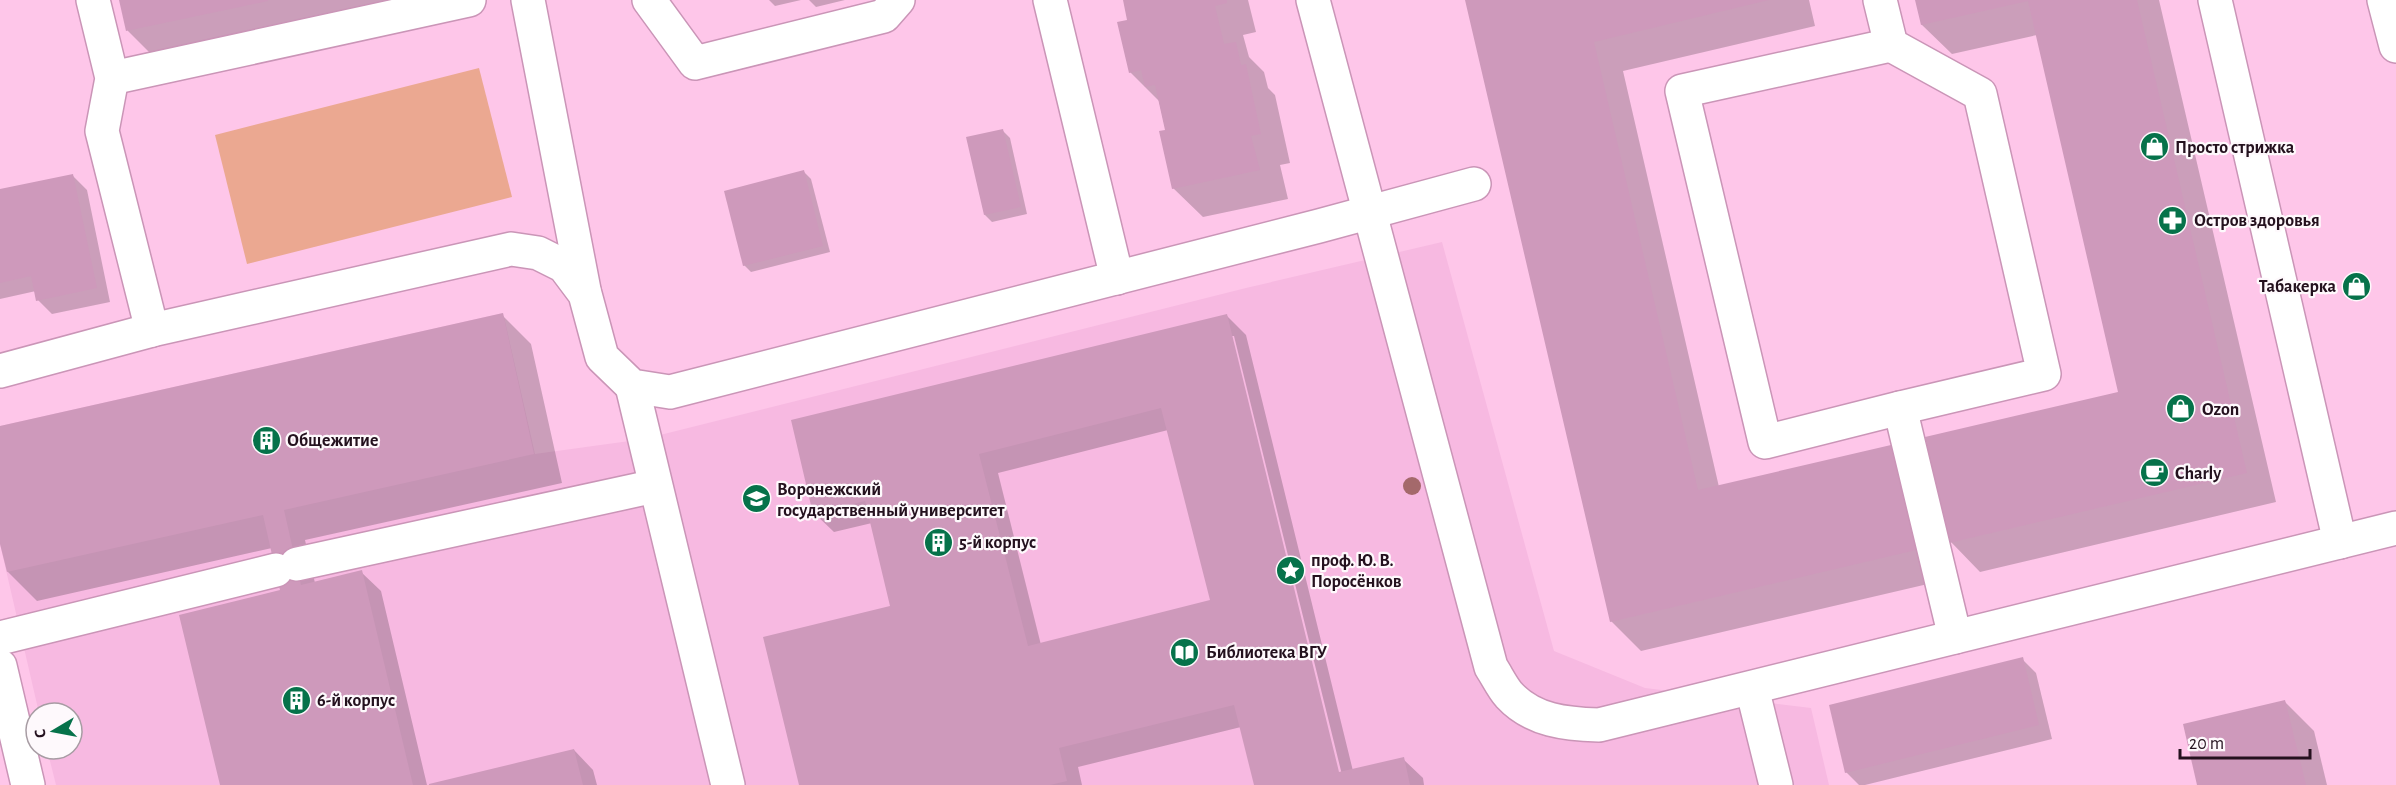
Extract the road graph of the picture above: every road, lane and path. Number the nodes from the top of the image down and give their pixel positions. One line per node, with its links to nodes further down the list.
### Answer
1 (93, 0): 13 (street)
2 (469, 0): 13 (street)
3 (528, 0): 17 (street)
4 (649, 0): 5 (street)
5 (898, 0)
6 (1050, 0): 16 (street)
7 (1313, 0): 15 (street)
8 (1880, 0): 11 (street)
9 (2215, 0): 24 (street)
10 (2385, 0): 12 (street)
11 (1891, 45): 21 (street); 21 (street)
12 (2396, 46)
13 (112, 78): 18 (street)
14 (1474, 184): 15 (street)
15 (1371, 212): 16 (street); 28 (street)
16 (1117, 278): 20 (street)
17 (585, 294): 18 (street); 20 (street)
18 (152, 330): 19 (street)
19 (0, 371)
20 (632, 386): 22 (street)
21 (1900, 408): 25 (street)
22 (655, 486): 26 (street); 31 (street)
23 (2396, 528): 24 (street)
24 (2340, 542): 25 (street)
25 (1955, 637): 28 (street)
26 (0, 638)
27 (0, 666): 29 (street)
28 (1752, 688): 32 (street)
29 (5, 716): 30 (street)
30 (28, 785)
31 (728, 785)
32 (1776, 785)

